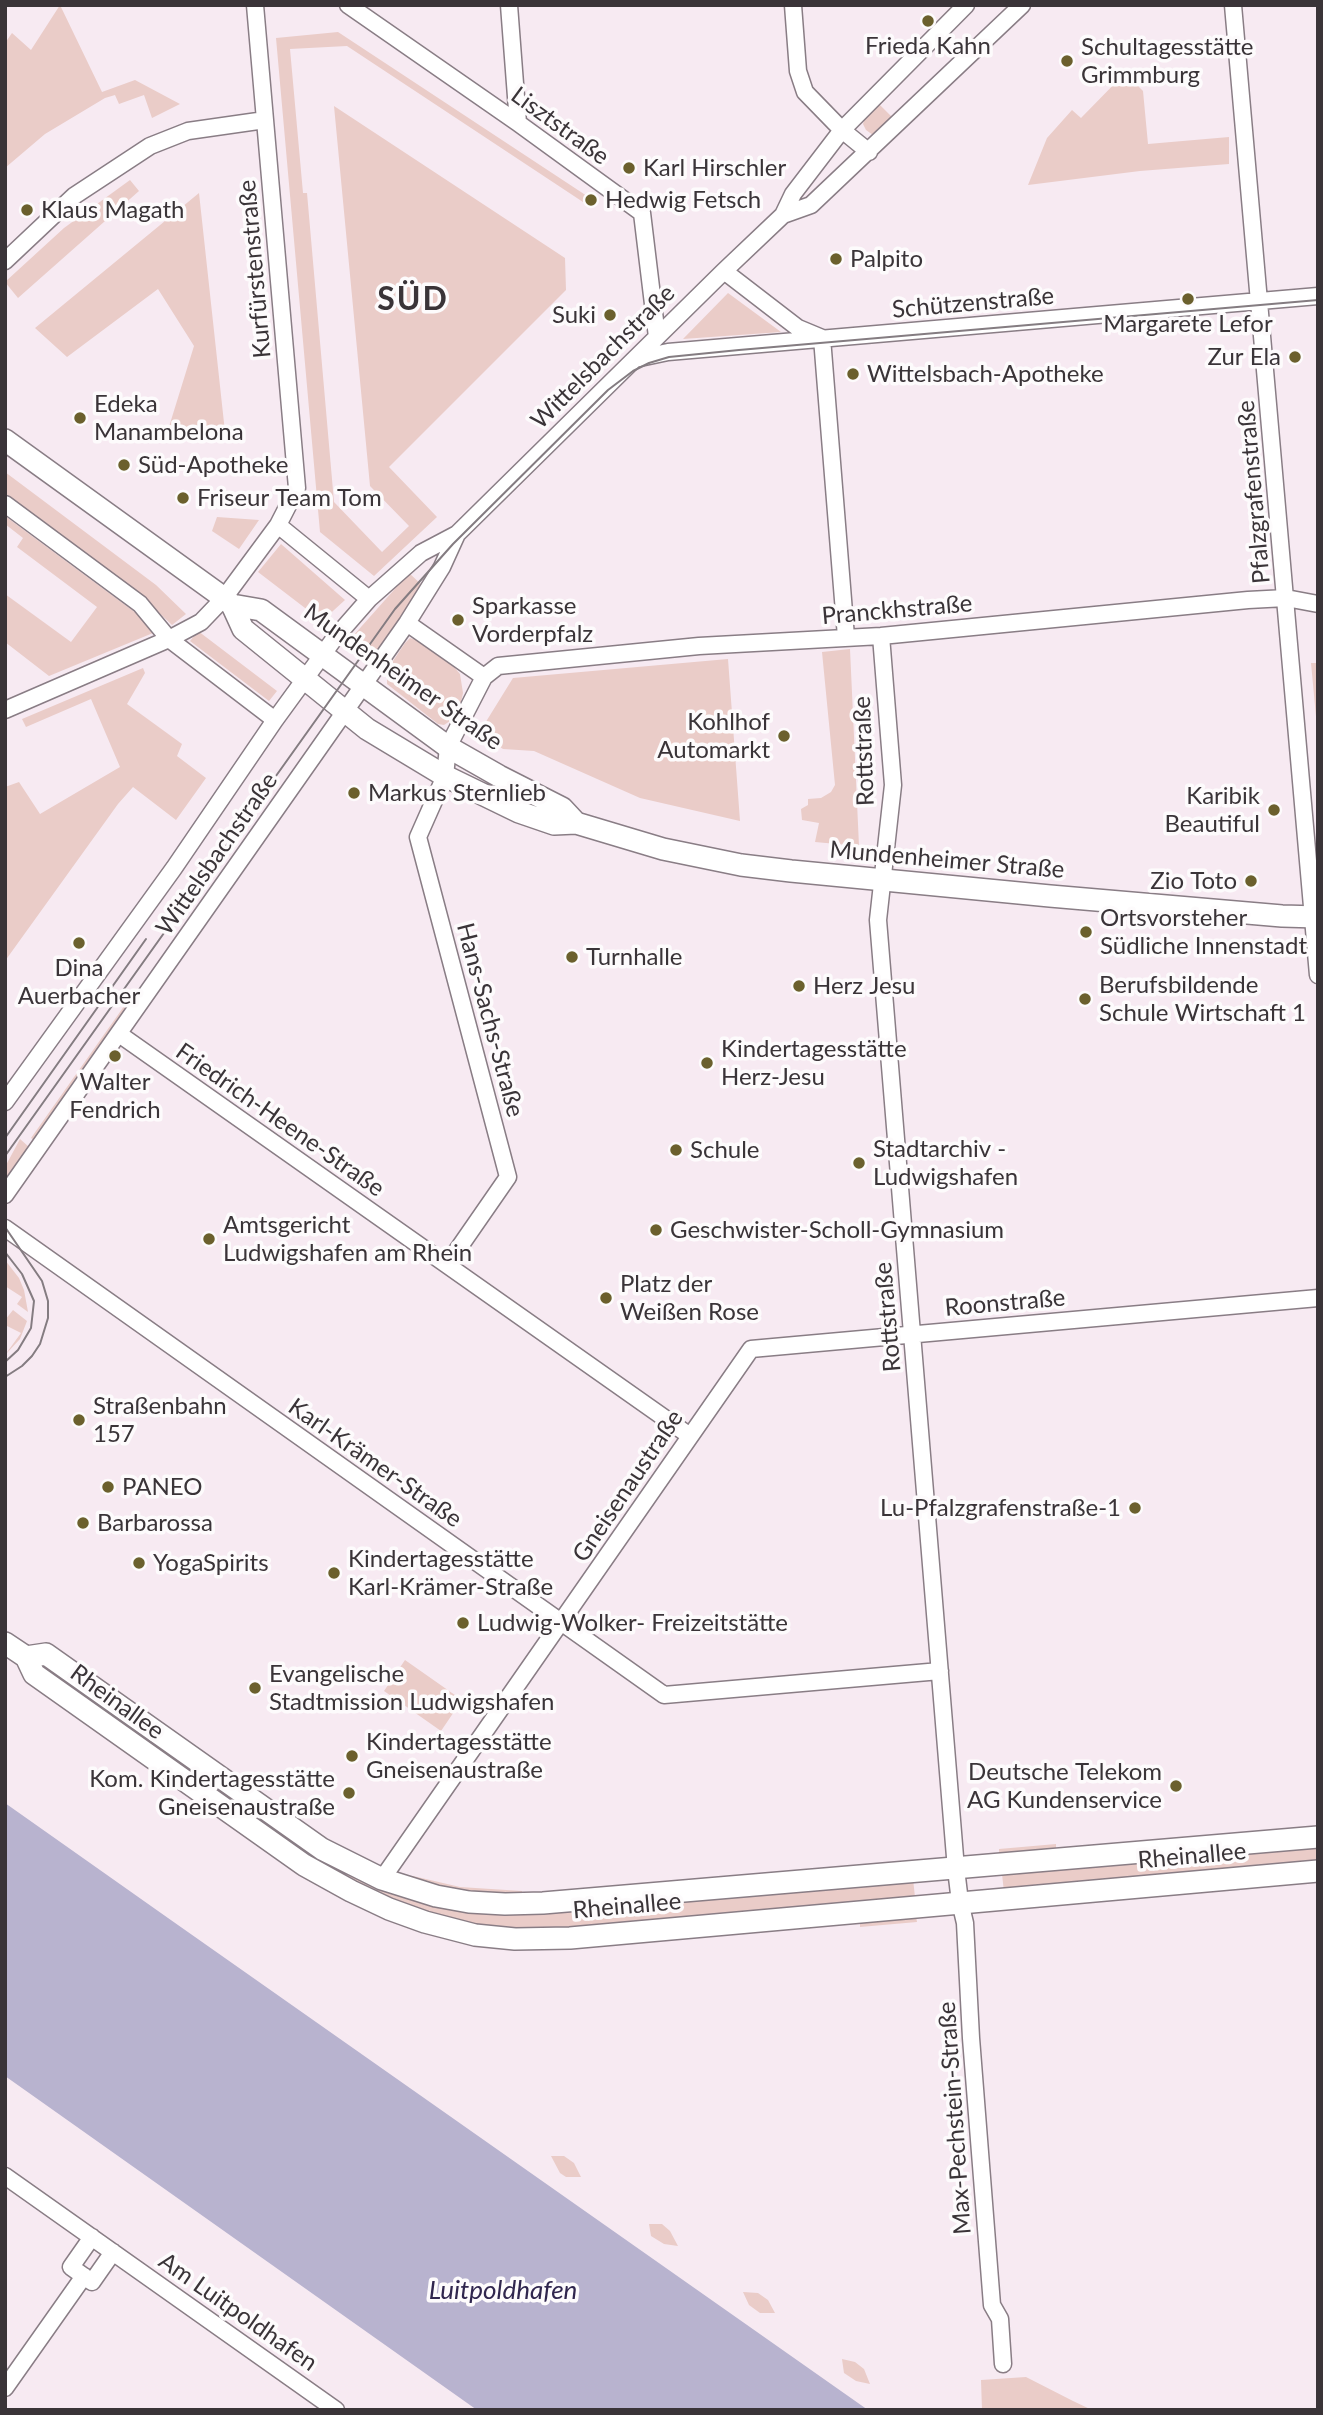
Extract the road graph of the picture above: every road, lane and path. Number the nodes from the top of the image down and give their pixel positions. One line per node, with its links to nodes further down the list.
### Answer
1 (255, 5): 8 (street, Kurfürstenstraße)
2 (348, 5): 9 (street, Lisztstraße)
3 (509, 5): 9 (street)
4 (793, 5): 10 (street)
5 (966, 5): 10 (street, Wittelsbachstraße)
6 (1023, 5): 11 (street, Wittelsbachstraße)
7 (1233, 5): 16 (street, Pfalzgrafenstraße)
8 (265, 120): 13 (street); 22 (street, Kurfürstenstraße)
9 (518, 123): 17 (street, Lisztstraße)
10 (842, 130): 11 (street); 12 (street, Wittelsbachstraße)
11 (869, 152): 12 (street, Wittelsbachstraße)
12 (783, 215): 14 (street, Wittelsbachstraße)
13 (5, 261)
14 (724, 271): 17 (street, Wittelsbachstraße); 18 (street)
15 (1318, 296): 16 (street, Schützenstraße)
16 (1259, 301): 18 (street, Schützenstraße); 24 (street, Pfalzgrafenstraße)
17 (657, 337): 19 (street, Wittelsbachstraße)
18 (822, 338): 19 (street, Schützenstraße); 30 (street)
19 (632, 360): 23 (street, Wittelsbachstraße)
20 (5, 440): 26 (street, Mundenheimer Straße)
21 (5, 503): 31 (street)
22 (278, 525): 25 (street); 26 (street, Kurfürstenstraße)
23 (457, 534): 25 (street, Wittelsbachstraße); 28 (street, Wittelsbachstraße)
24 (1286, 598): 27 (street, Pranckhstraße); 29 (street, Pranckhstraße); 43 (street, Pfalzgrafenstraße)
25 (369, 599): 32 (street, Wittelsbachstraße)
26 (228, 601): 31 (street, Kurfürstenstraße); 32 (street, Mundenheimer Straße); 34 (street, Mundenheimer Straße)
27 (1318, 604)
28 (407, 623): 33 (street); 35 (street, Wittelsbachstraße)
29 (881, 636): 30 (street, Pranckhstraße); 42 (street, Rottstraße)
30 (846, 637): 33 (street, Pranckhstraße)
31 (169, 639): 36 (street, Kurfürstenstraße); 38 (street)
32 (323, 654): 34 (street, Wittelsbachstraße); 35 (street, Mundenheimer Straße)
33 (484, 677): 39 (street)
34 (304, 680): 37 (street, Mundenheimer Straße); 38 (street, Wittelsbachstraße)
35 (363, 684): 37 (street, Wittelsbachstraße); 39 (street, Mundenheimer Straße)
36 (5, 710)
37 (344, 711): 40 (street, Mundenheimer Straße); 45 (street, Wittelsbachstraße)
38 (275, 720): 46 (street, Wittelsbachstraße)
39 (448, 747): 40 (street, Hans-Sachs-Straße); 41 (street, Mundenheimer Straße)
40 (441, 783): 41 (street, Mundenheimer Straße); 49 (street, Hans-Sachs-Straße)
41 (576, 823): 42 (street, Mundenheimer Straße)
42 (883, 880): 43 (street, Mundenheimer Straße); 51 (street, Rottstraße)
43 (1316, 917): 44 (street, Pfalzgrafenstraße)
44 (1318, 975)
45 (119, 1034): 47 (street, Wittelsbachstraße); 49 (street, Friedrich-Heene-Straße)
46 (5, 1102)
47 (5, 1195)
48 (5, 1228): 54 (street, Karl-Krämer-Straße)
49 (447, 1265): 53 (street, Friedrich-Heene-Straße)
50 (1318, 1298): 51 (street, Roonstraße)
51 (912, 1334): 52 (street, Roonstraße); 57 (street, Rottstraße)
52 (719, 1394): 53 (street, Gneisenaustraße)
53 (690, 1436): 54 (street, Gneisenaustraße)
54 (561, 1624): 57 (street, Karl-Krämer-Straße); 63 (street, Gneisenaustraße)
55 (5, 1643): 56 (street, Rheinallee)
56 (26, 1657): 58 (street, Rheinallee); 59 (street, Rheinallee)
57 (940, 1671): 61 (street, Rottstraße)
58 (242, 1794): 59 (street); 63 (street, Rheinallee)
59 (229, 1814): 64 (street, Rheinallee)
60 (1318, 1837): 61 (street, Rheinallee)
61 (956, 1868): 63 (street, Rheinallee); 64 (street, Max-Pechstein-Straße)
62 (1318, 1871): 64 (street, Rheinallee)
63 (382, 1879)
64 (960, 1902): 69 (street, Max-Pechstein-Straße)
65 (5, 2176): 66 (street, Am Luitpoldhafen)
66 (92, 2237): 67 (street, Am Luitpoldhafen); 68 (street)
67 (113, 2252): 68 (street); 71 (street, Am Luitpoldhafen)
68 (84, 2276): 70 (street)
69 (1003, 2364)
70 (5, 2388)
71 (336, 2410)

